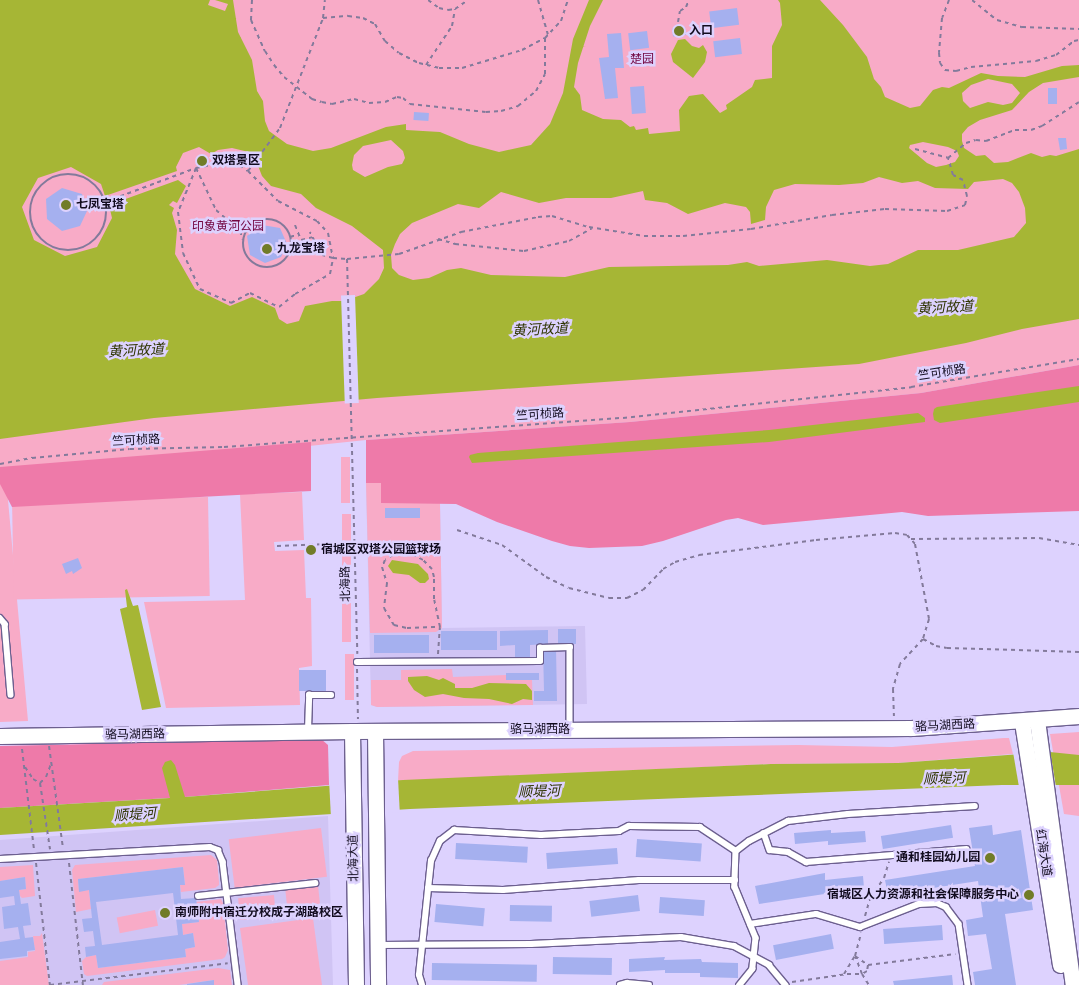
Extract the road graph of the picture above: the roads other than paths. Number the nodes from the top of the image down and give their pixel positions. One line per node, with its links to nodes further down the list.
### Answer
1 (0, 618): 3 (lane)
2 (357, 662): 7 (lane)
3 (11, 695)
4 (331, 695): 10 (lane)
5 (1079, 716): 6 (street, 骆马湖西路)
6 (1030, 721): 7 (street, 骆马湖西路); 13 (street)
7 (570, 730): 9 (street, 骆马湖西路)
8 (355, 731): 9 (street, 骆马湖西路); 10 (street, 骆马湖西路); 29 (street, 北海大道)
9 (375, 731): 24 (street, 北海大道)
10 (308, 732): 11 (street, 骆马湖西路)
11 (0, 736)
12 (975, 806): 14 (lane)
13 (1043, 814): 36 (street, 红海大道); 37 (street, 红海大道)
14 (764, 833): 15 (lane); 16 (lane)
15 (966, 849)
16 (736, 852): 18 (lane); 20 (lane)
17 (0, 859): 21 (lane)
18 (735, 880): 20 (lane); 23 (lane)
19 (315, 883): 21 (lane)
20 (428, 888): 25 (lane)
21 (227, 892): 22 (lane); 28 (lane)
22 (198, 896)
23 (750, 924): 26 (lane); 35 (lane)
24 (378, 946): 25 (lane); 30 (street, 北海大道)
25 (423, 946): 26 (lane); 31 (lane)
26 (754, 957): 27 (lane); 34 (lane)
27 (786, 984)
28 (238, 985)
29 (356, 985)
30 (378, 985)
31 (422, 985)
32 (620, 985): 33 (lane)
33 (648, 985)
34 (740, 985)
35 (968, 985)
36 (1064, 985)
37 (1073, 985)

